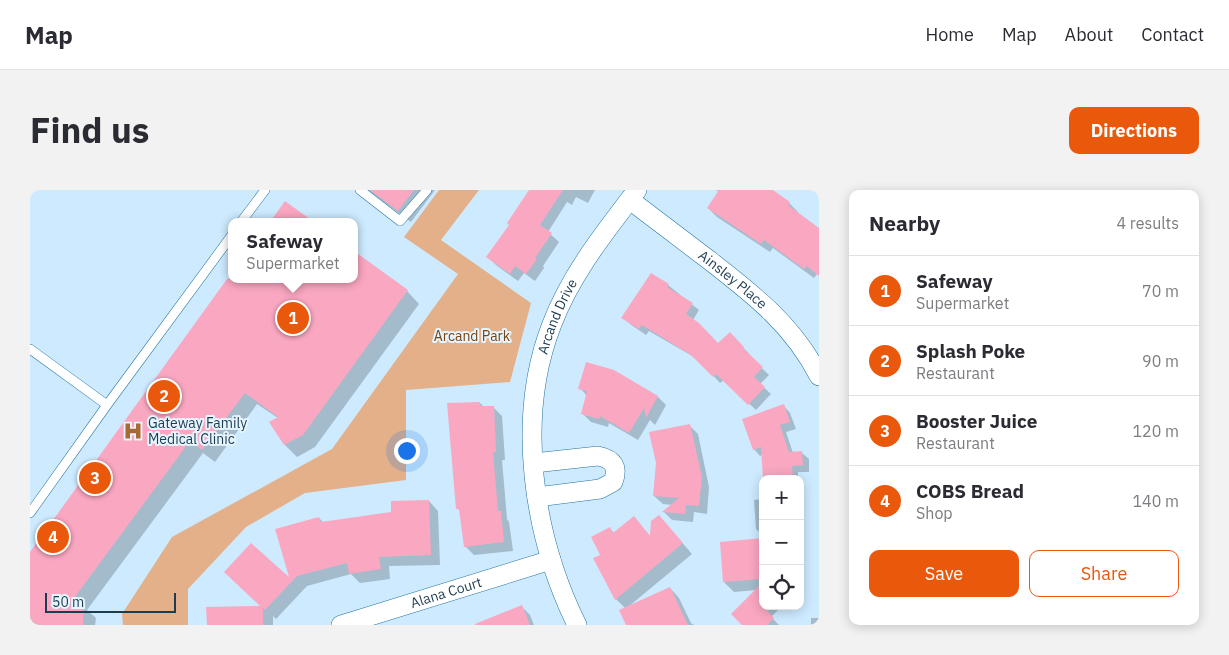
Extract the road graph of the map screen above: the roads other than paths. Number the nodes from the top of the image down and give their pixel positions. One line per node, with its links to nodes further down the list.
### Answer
1 (265, 190): 5 (lane)
2 (360, 190): 3 (lane)
3 (427, 190)
4 (633, 195): 8 (street, Ainsley Place); 10 (street, Arcand Drive)
5 (244, 218)
6 (228, 240): 9 (lane)
7 (30, 349): 9 (lane)
8 (819, 376)
9 (107, 405): 12 (lane)
10 (534, 463): 11 (street, Arcand Drive); 11 (street)
11 (537, 497): 13 (street, Arcand Drive)
12 (30, 513)
13 (551, 560): 14 (street, Alana Court); 15 (street, Arcand Drive)
14 (341, 625)
15 (577, 625)

